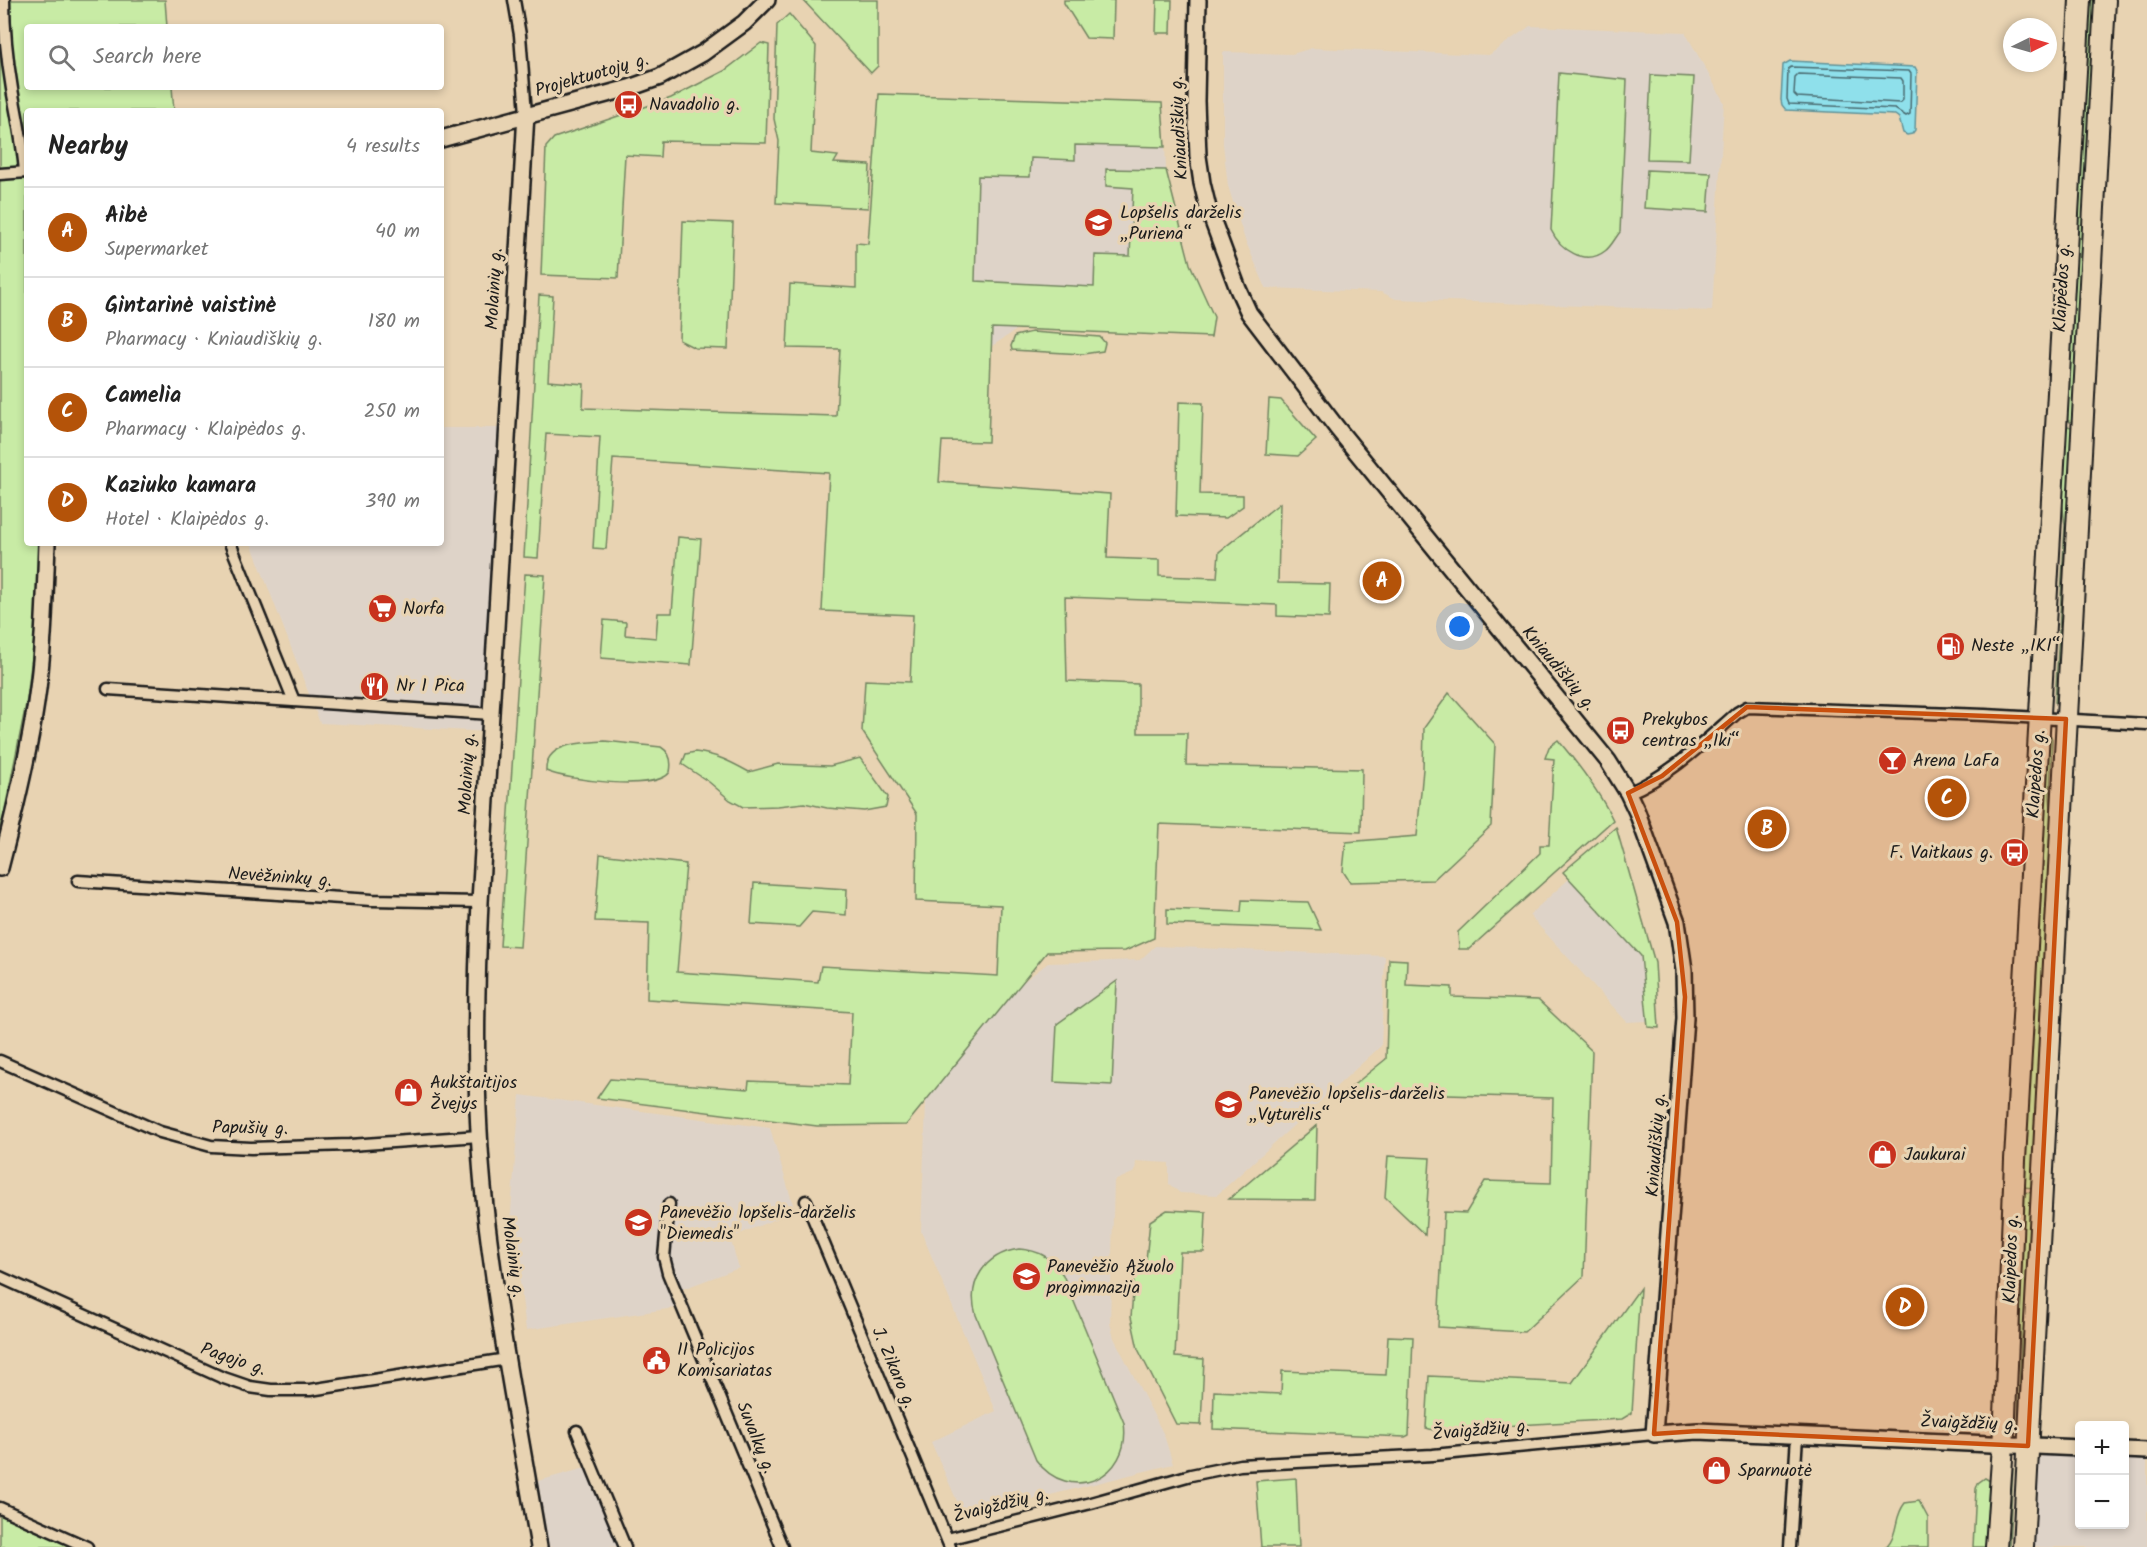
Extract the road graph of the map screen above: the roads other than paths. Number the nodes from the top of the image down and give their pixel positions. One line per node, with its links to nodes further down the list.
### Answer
1 (4, 0): 7 (street)
2 (514, 0): 8 (street, Molainių g.)
3 (767, 0): 8 (main road, Projektuotojų g.)
4 (1198, 0): 21 (main road, Kniaudiškių g.)
5 (2080, 0): 18 (highway, Klaipėdos g.)
6 (2105, 0): 19 (highway, Klaipėdos g.)
7 (2, 32): 10 (street)
8 (526, 114): 9 (main road, Projektuotojų g.); 17 (main road, Molainių g.)
9 (444, 138)
10 (24, 154)
11 (24, 172): 12 (street)
12 (0, 174)
13 (47, 546): 22 (main road)
14 (231, 546): 16 (street)
15 (108, 689): 16 (street)
16 (294, 701): 17 (street)
17 (491, 714): 24 (main road, Molainių g.)
18 (2041, 718): 19 (street); 21 (street); 34 (highway, Klaipėdos g.)
19 (2066, 719): 20 (street); 35 (highway, Klaipėdos g.)
20 (2147, 724)
21 (1628, 793): 32 (main road, Kniaudiškių g.)
22 (0, 868)
23 (78, 881): 24 (street, Nevėžninkų g.)
24 (480, 902): 26 (main road, Molainių g.)
25 (0, 1061): 26 (street, Papušių g.)
26 (479, 1136): 30 (main road, Molainių g.)
27 (806, 1201): 40 (street, J. Zikaro g.)
28 (669, 1204): 44 (street, Suvalkų g.)
29 (0, 1277): 30 (street, Pagojo g.)
30 (507, 1359): 42 (main road, Molainių g.)
31 (577, 1431): 43 (street)
32 (1654, 1434): 33 (main road, Žvaigždžių g.); 40 (street, Žvaigždžių g.)
33 (1797, 1436): 34 (main road, Žvaigždžių g.); 45 (street)
34 (2002, 1445): 35 (main road, Žvaigždžių g.); 46 (highway, Klaipėdos g.)
35 (2028, 1446): 36 (main road, Žvaigždžių g.); 47 (highway, Klaipėdos g.)
36 (2075, 1448)
37 (2129, 1450): 38 (main road)
38 (2147, 1451)
39 (0, 1508): 41 (street)
40 (948, 1543)
41 (87, 1547)
42 (539, 1547)
43 (625, 1547)
44 (782, 1547)
45 (1790, 1547)
46 (1996, 1547)
47 (2023, 1547)

